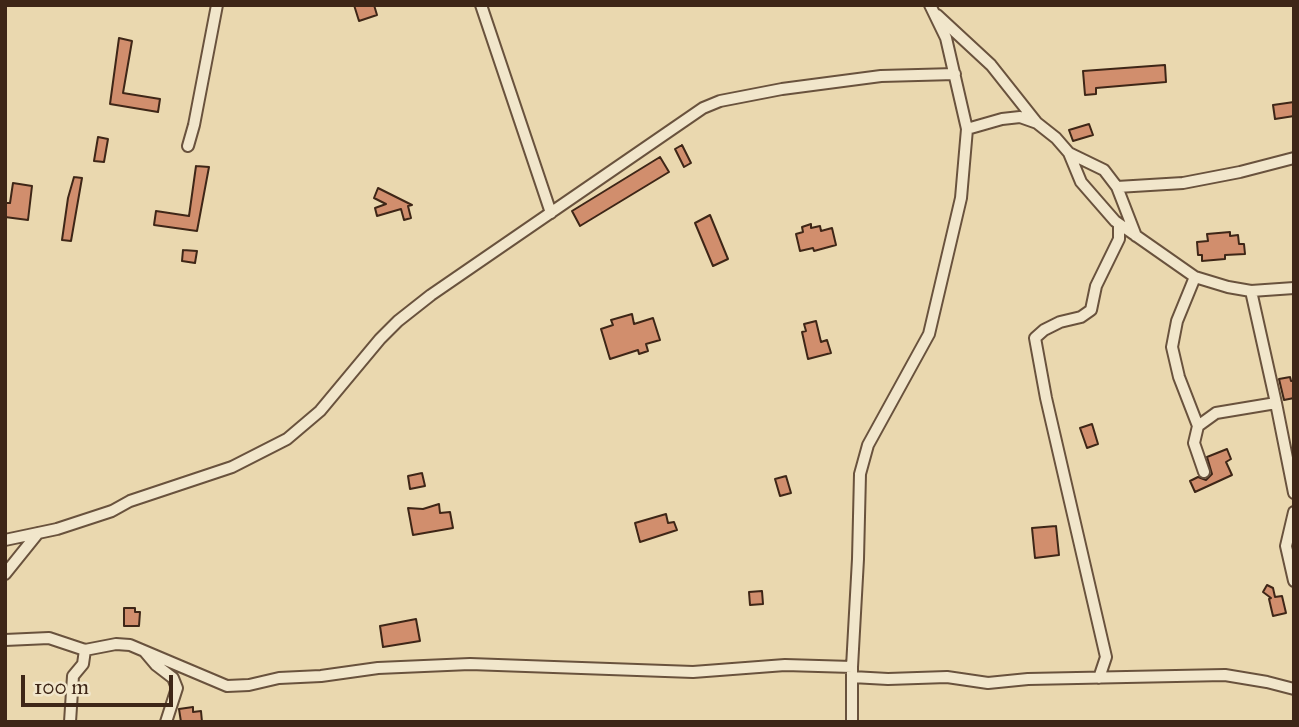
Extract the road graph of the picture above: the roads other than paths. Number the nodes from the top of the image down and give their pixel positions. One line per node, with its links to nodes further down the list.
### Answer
1 (217, 5): 7 (street)
2 (481, 5): 11 (street)
3 (931, 8): 4 (street); 5 (street)
4 (955, 74): 6 (street); 11 (street)
5 (1037, 124): 6 (street); 8 (street)
6 (967, 129): 29 (street)
7 (188, 146)
8 (1069, 153): 10 (street); 12 (street)
9 (1294, 158): 10 (street)
10 (1117, 187): 13 (street)
11 (551, 213): 22 (street)
12 (1119, 224): 13 (street); 30 (street)
13 (1137, 237): 14 (street)
14 (1195, 276): 16 (street); 18 (street)
15 (1294, 288): 16 (street)
16 (1251, 291): 17 (street)
17 (1276, 403): 18 (street); 20 (street)
18 (1198, 426): 19 (street)
19 (1204, 472)
20 (1294, 493)
21 (1294, 512): 25 (street)
22 (38, 533): 23 (street); 24 (street)
23 (5, 540)
24 (5, 575)
25 (1294, 581)
26 (5, 640): 27 (street)
27 (85, 650): 28 (street); 32 (street)
28 (143, 650): 29 (street); 33 (street)
29 (852, 672): 30 (street); 34 (street)
30 (1099, 678): 31 (street)
31 (1294, 689)
32 (70, 722)
33 (166, 722)
34 (852, 722)

